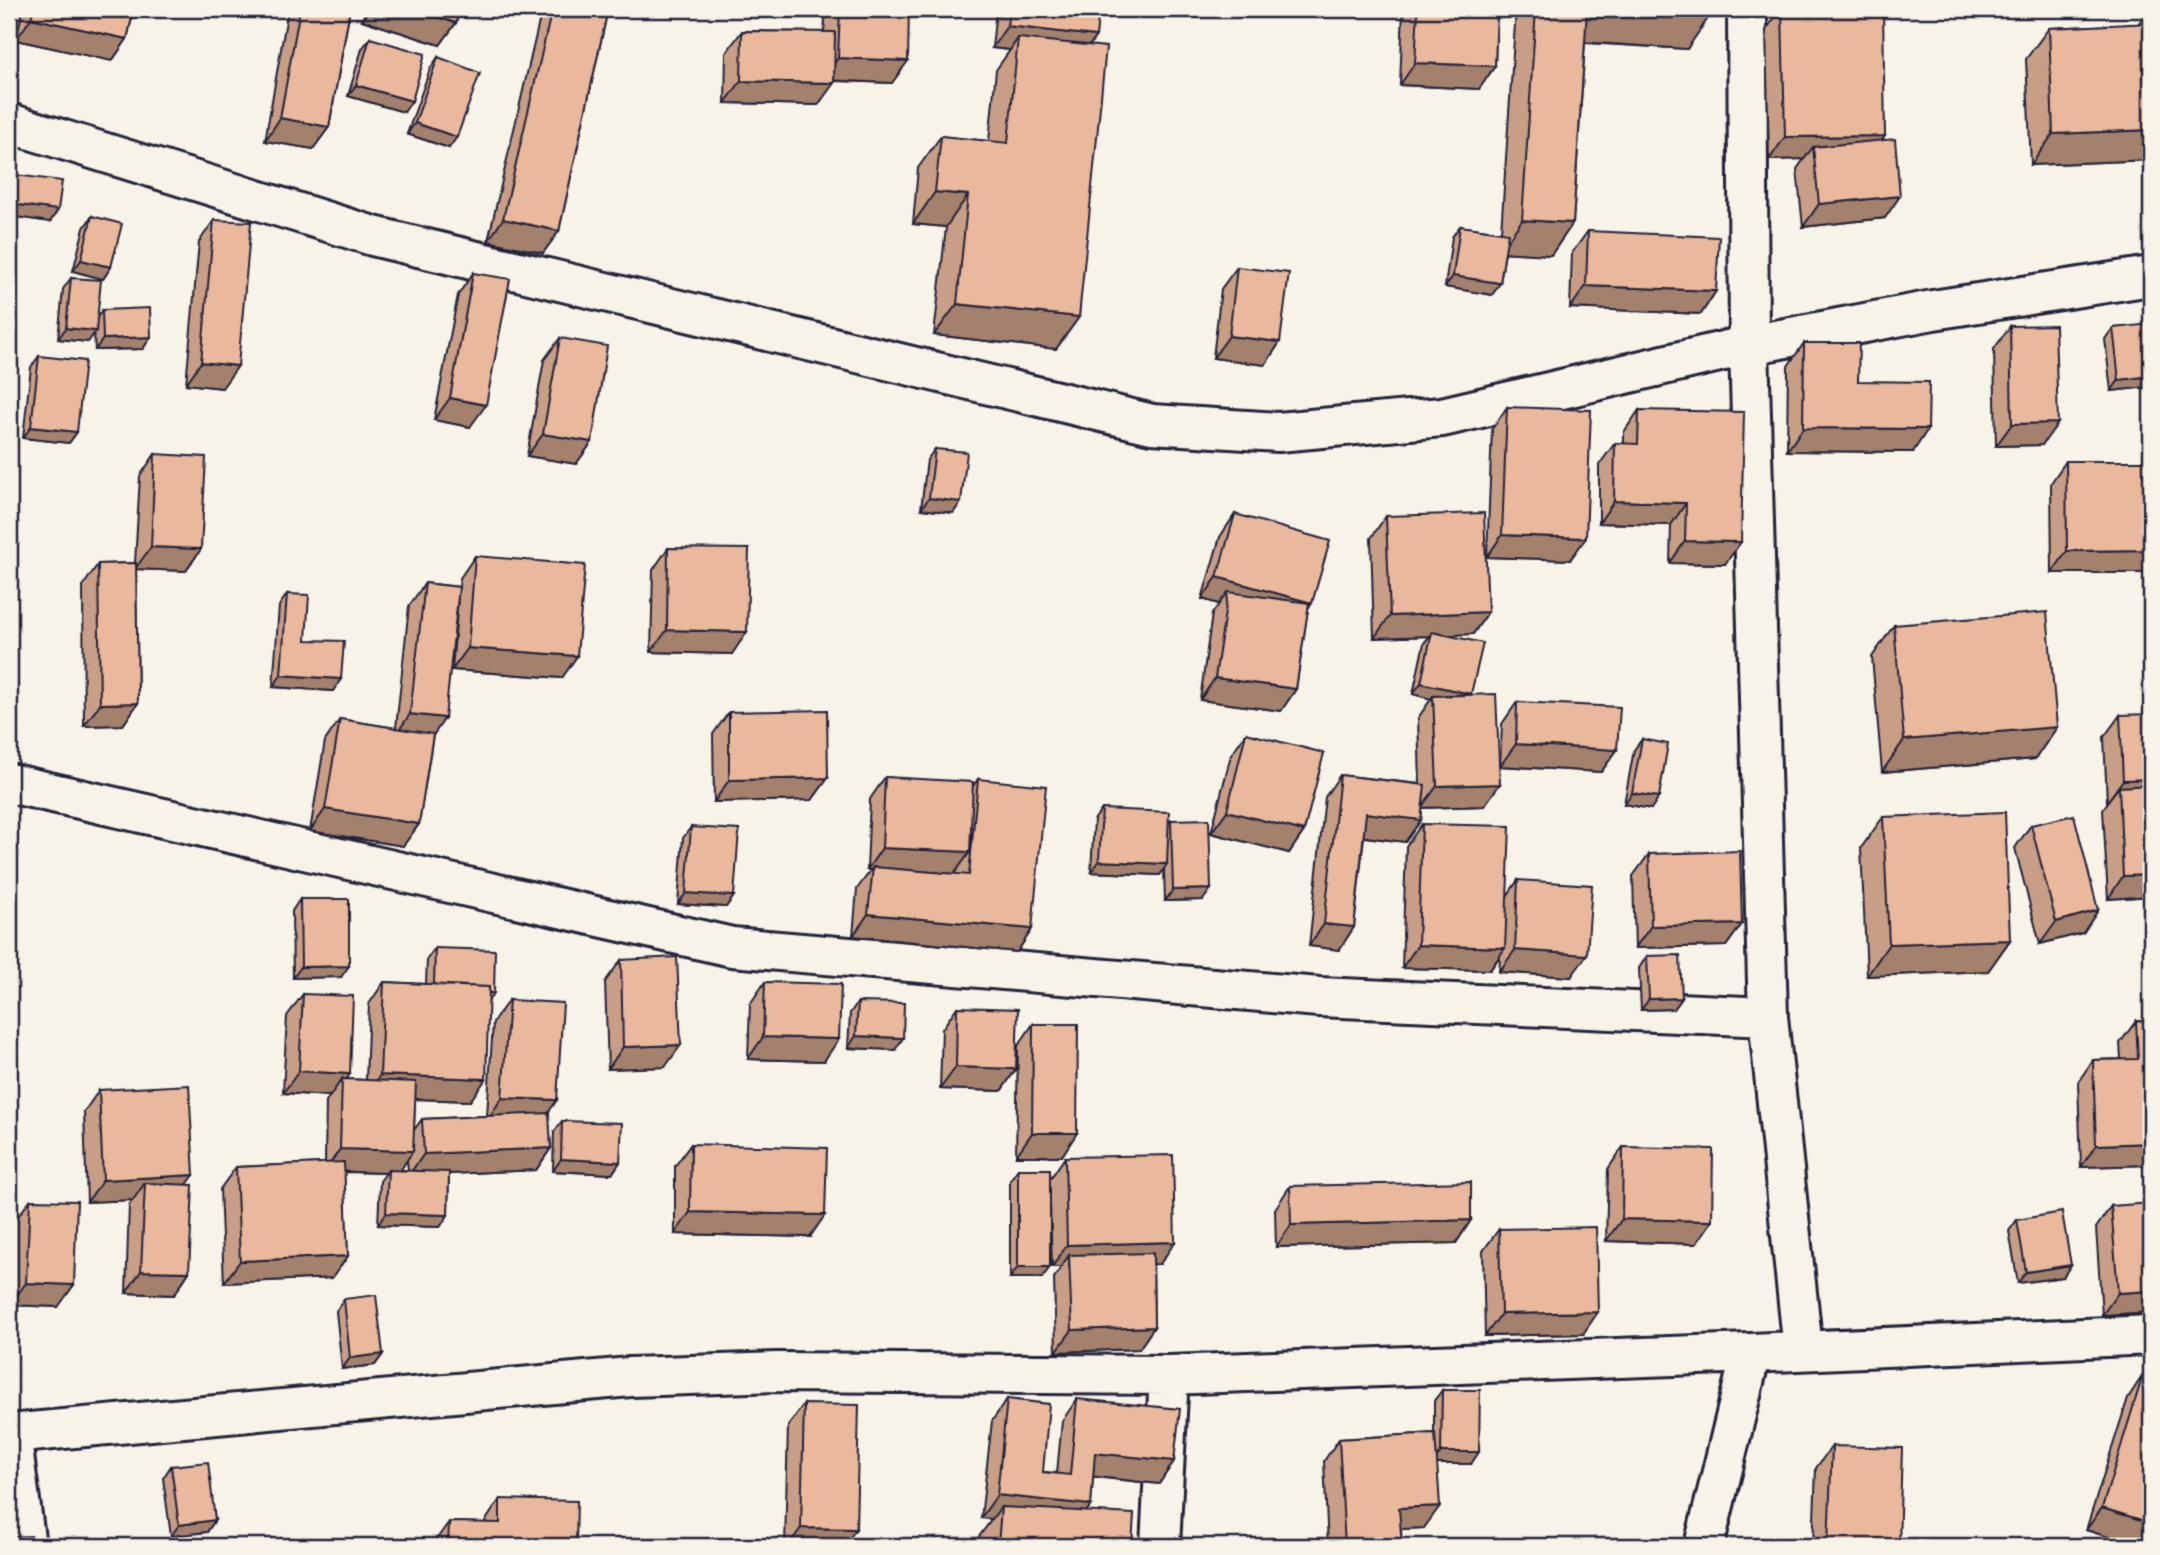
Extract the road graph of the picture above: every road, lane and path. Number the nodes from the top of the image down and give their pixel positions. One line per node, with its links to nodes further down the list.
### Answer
1 (1748, 9): 4 (street)
2 (9, 123): 4 (street)
3 (2151, 276): 4 (street)
4 (1749, 345): 6 (street)
5 (9, 783): 6 (street)
6 (1768, 1017): 8 (street)
7 (2151, 1335): 8 (street)
8 (1803, 1350): 9 (street)
9 (1751, 1353): 10 (street); 14 (street)
10 (1169, 1375): 11 (street); 13 (street)
11 (10, 1434): 12 (street)
12 (26, 1546)
13 (1160, 1546)
14 (1704, 1546)

